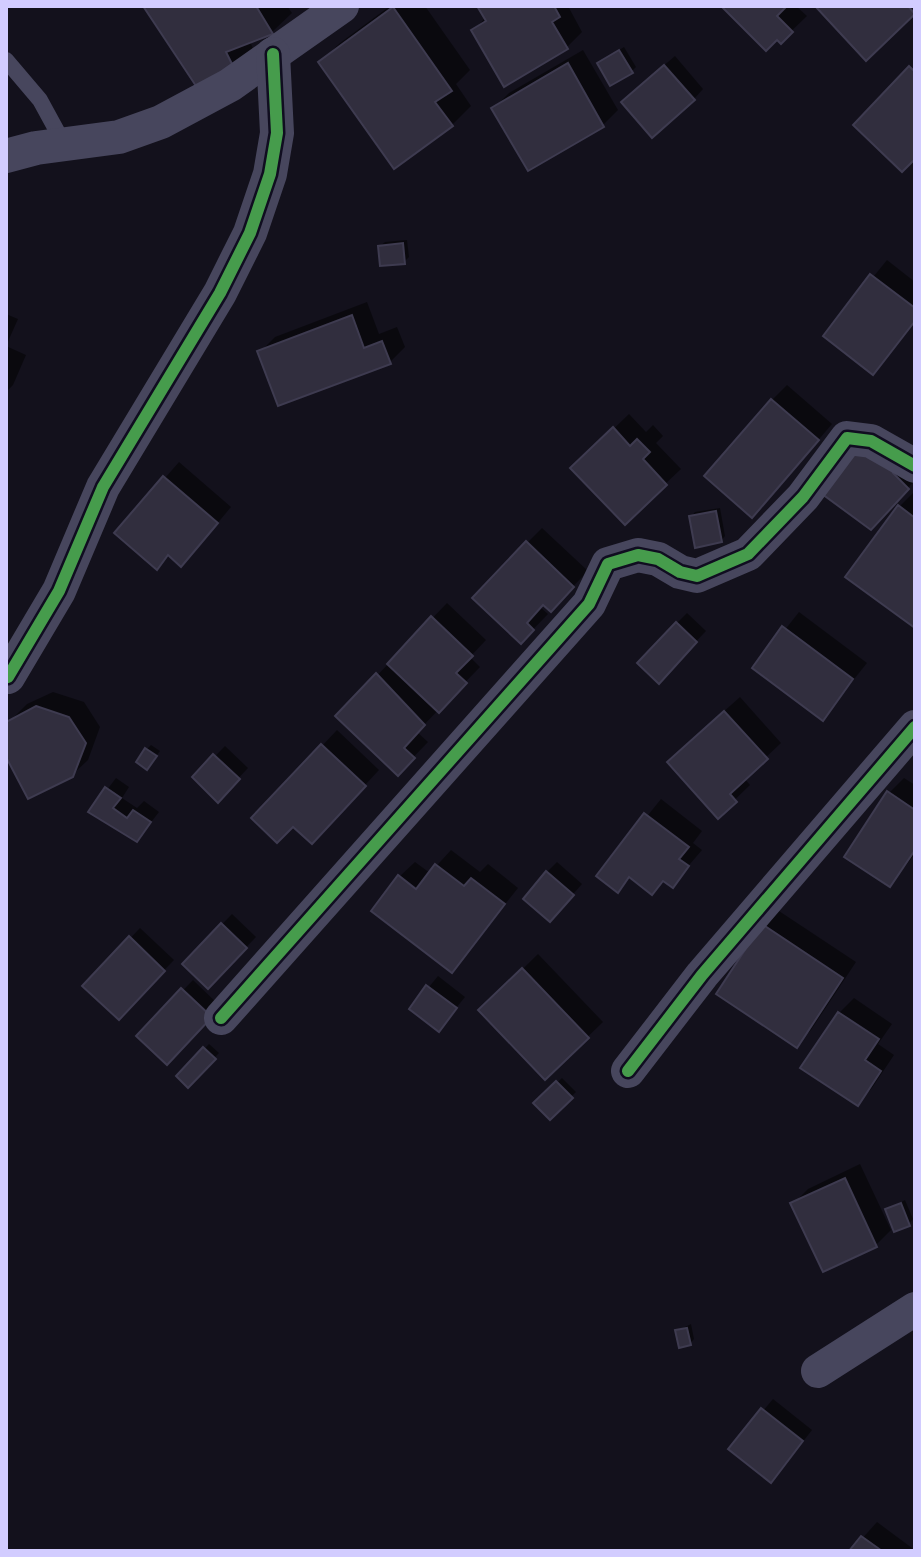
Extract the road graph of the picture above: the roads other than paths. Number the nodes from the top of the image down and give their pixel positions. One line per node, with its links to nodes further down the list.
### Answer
1 (342, 6): 2 (street)
2 (273, 54): 4 (street); 7 (street)
3 (6, 60): 4 (lane)
4 (64, 144): 5 (street)
5 (8, 159)
6 (915, 466): 9 (street)
7 (8, 677)
8 (915, 727): 10 (street)
9 (221, 1018)
10 (628, 1071)
11 (915, 1309): 12 (street)
12 (818, 1371)

